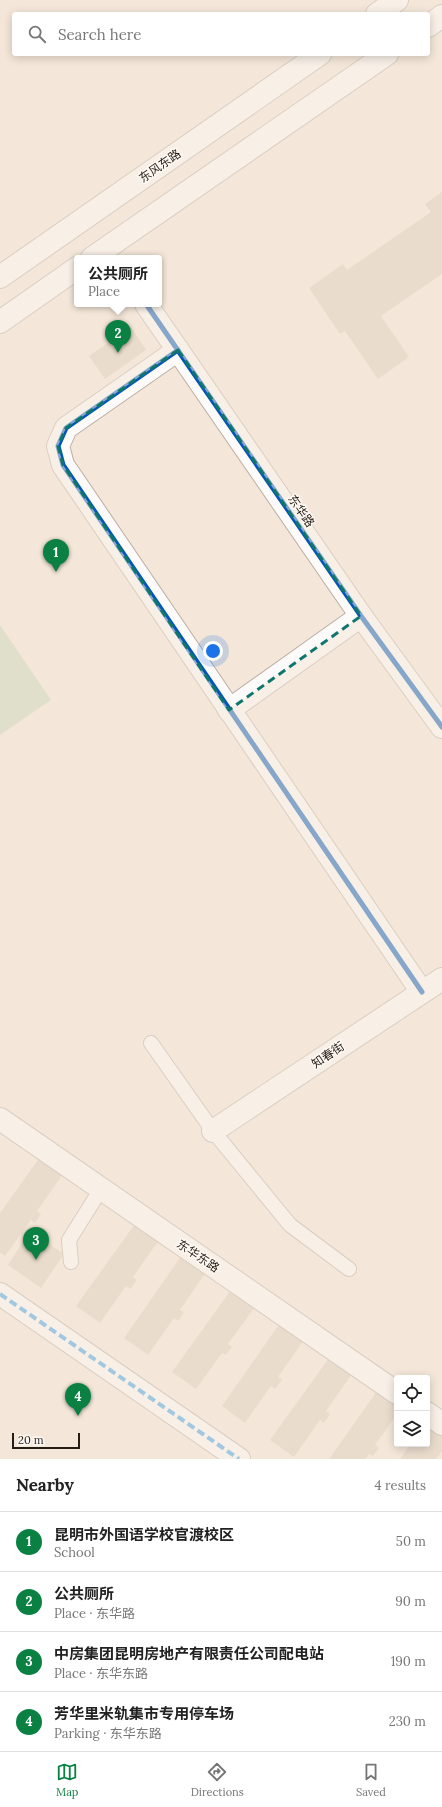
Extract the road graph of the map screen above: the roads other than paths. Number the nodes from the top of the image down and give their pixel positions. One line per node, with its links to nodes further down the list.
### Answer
1 (397, 0): 2 (street)
2 (380, 12)
3 (442, 16): 4 (street)
4 (430, 25)
5 (317, 56): 9 (street, 东风东路)
6 (384, 56): 7 (street)
7 (104, 254)
8 (74, 270): 11 (street)
9 (0, 277)
10 (148, 307): 12 (street, 东华路)
11 (0, 322)
12 (178, 350): 13 (street, 东华路); 14 (street)
13 (361, 616): 14 (street); 15 (street, 东华路)
14 (229, 710): 17 (street)
15 (442, 727)
16 (442, 979): 17 (street, 知春街)
17 (422, 992): 20 (street, 知春街)
18 (151, 1043): 20 (lane)
19 (0, 1119): 21 (street, 东华东路)
20 (213, 1131): 23 (lane)
21 (101, 1189): 22 (lane); 25 (street, 东华东路)
22 (71, 1262)
23 (349, 1269)
24 (0, 1294): 28 (street)
25 (394, 1391)
26 (430, 1415): 27 (street)
27 (442, 1424)
28 (239, 1459)

